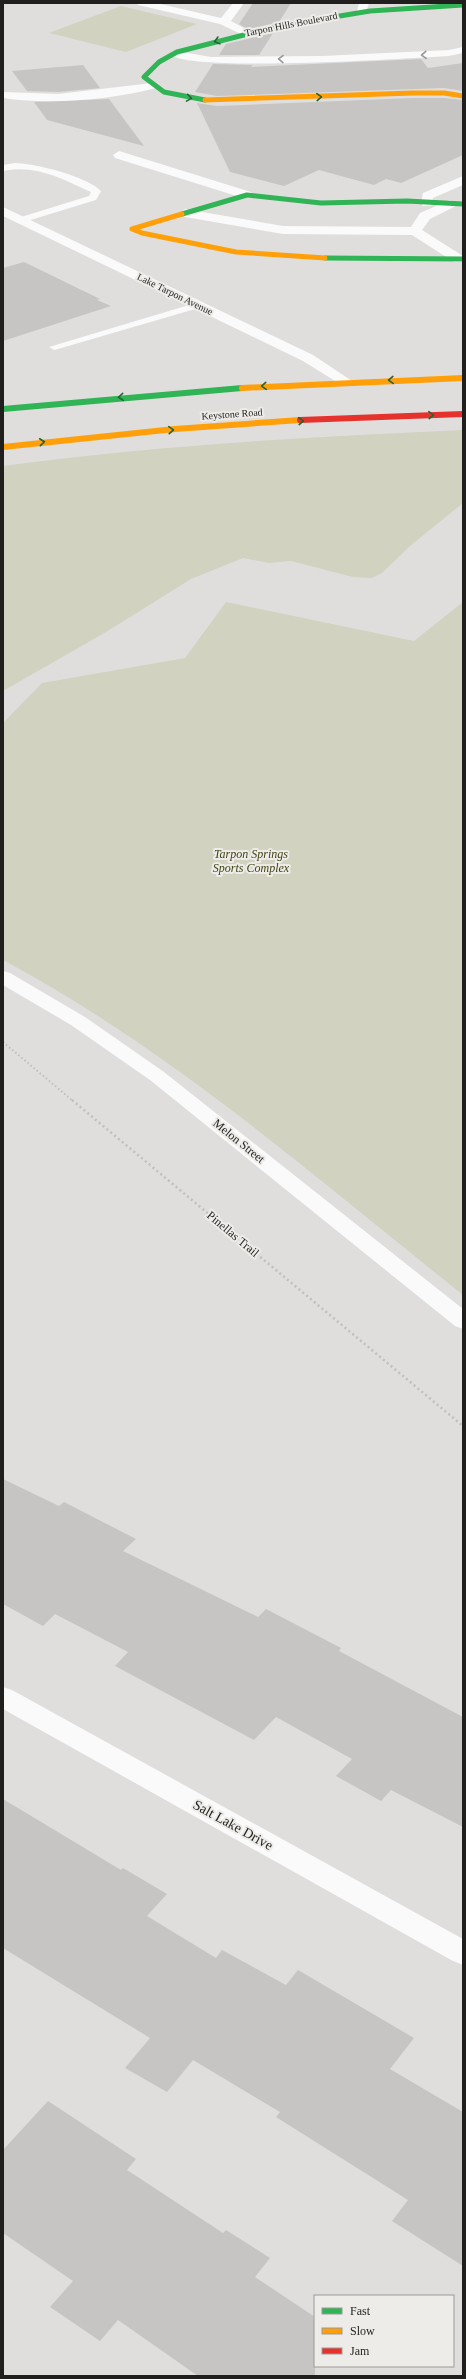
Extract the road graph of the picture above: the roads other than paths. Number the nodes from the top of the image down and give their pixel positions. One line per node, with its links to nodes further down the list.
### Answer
1 (142, 3): 5 (street)
2 (239, 3): 5 (street)
3 (463, 5): 4 (street, Tarpon Hills Boulevard)
4 (363, 7): 6 (street, Tarpon Hills Boulevard)
5 (224, 22): 6 (street)
6 (247, 33): 8 (street, Tarpon Hills Boulevard, one-way to 8)
7 (463, 50): 8 (street, one-way to 8)
8 (176, 54): 9 (street, Tarpon Hills Boulevard)
9 (152, 86): 10 (street); 11 (street, one-way to 11)
10 (3, 95)
11 (463, 96)
12 (119, 155): 15 (street)
13 (3, 168): 20 (lane)
14 (463, 180): 16 (street)
15 (247, 195): 16 (street); 19 (street)
16 (427, 203): 17 (street)
17 (457, 204): 21 (street)
18 (3, 211): 20 (street, Lake Tarpon Avenue)
19 (185, 213): 21 (street); 22 (street)
20 (21, 220): 23 (street, Lake Tarpon Avenue)
21 (415, 231): 22 (street)
22 (461, 259)
23 (199, 305): 24 (lane); 26 (street, Lake Tarpon Avenue)
24 (54, 347)
25 (463, 378): 26 (street, one-way to 26)
26 (345, 381): 27 (street, one-way to 27)
27 (3, 409)
28 (463, 414): 29 (street, Keystone Road, one-way to 28)
29 (3, 447)
30 (3, 977): 31 (street, Melon Street)
31 (463, 1321)
32 (3, 1696): 33 (street, Salt Lake Drive)
33 (463, 1953)

